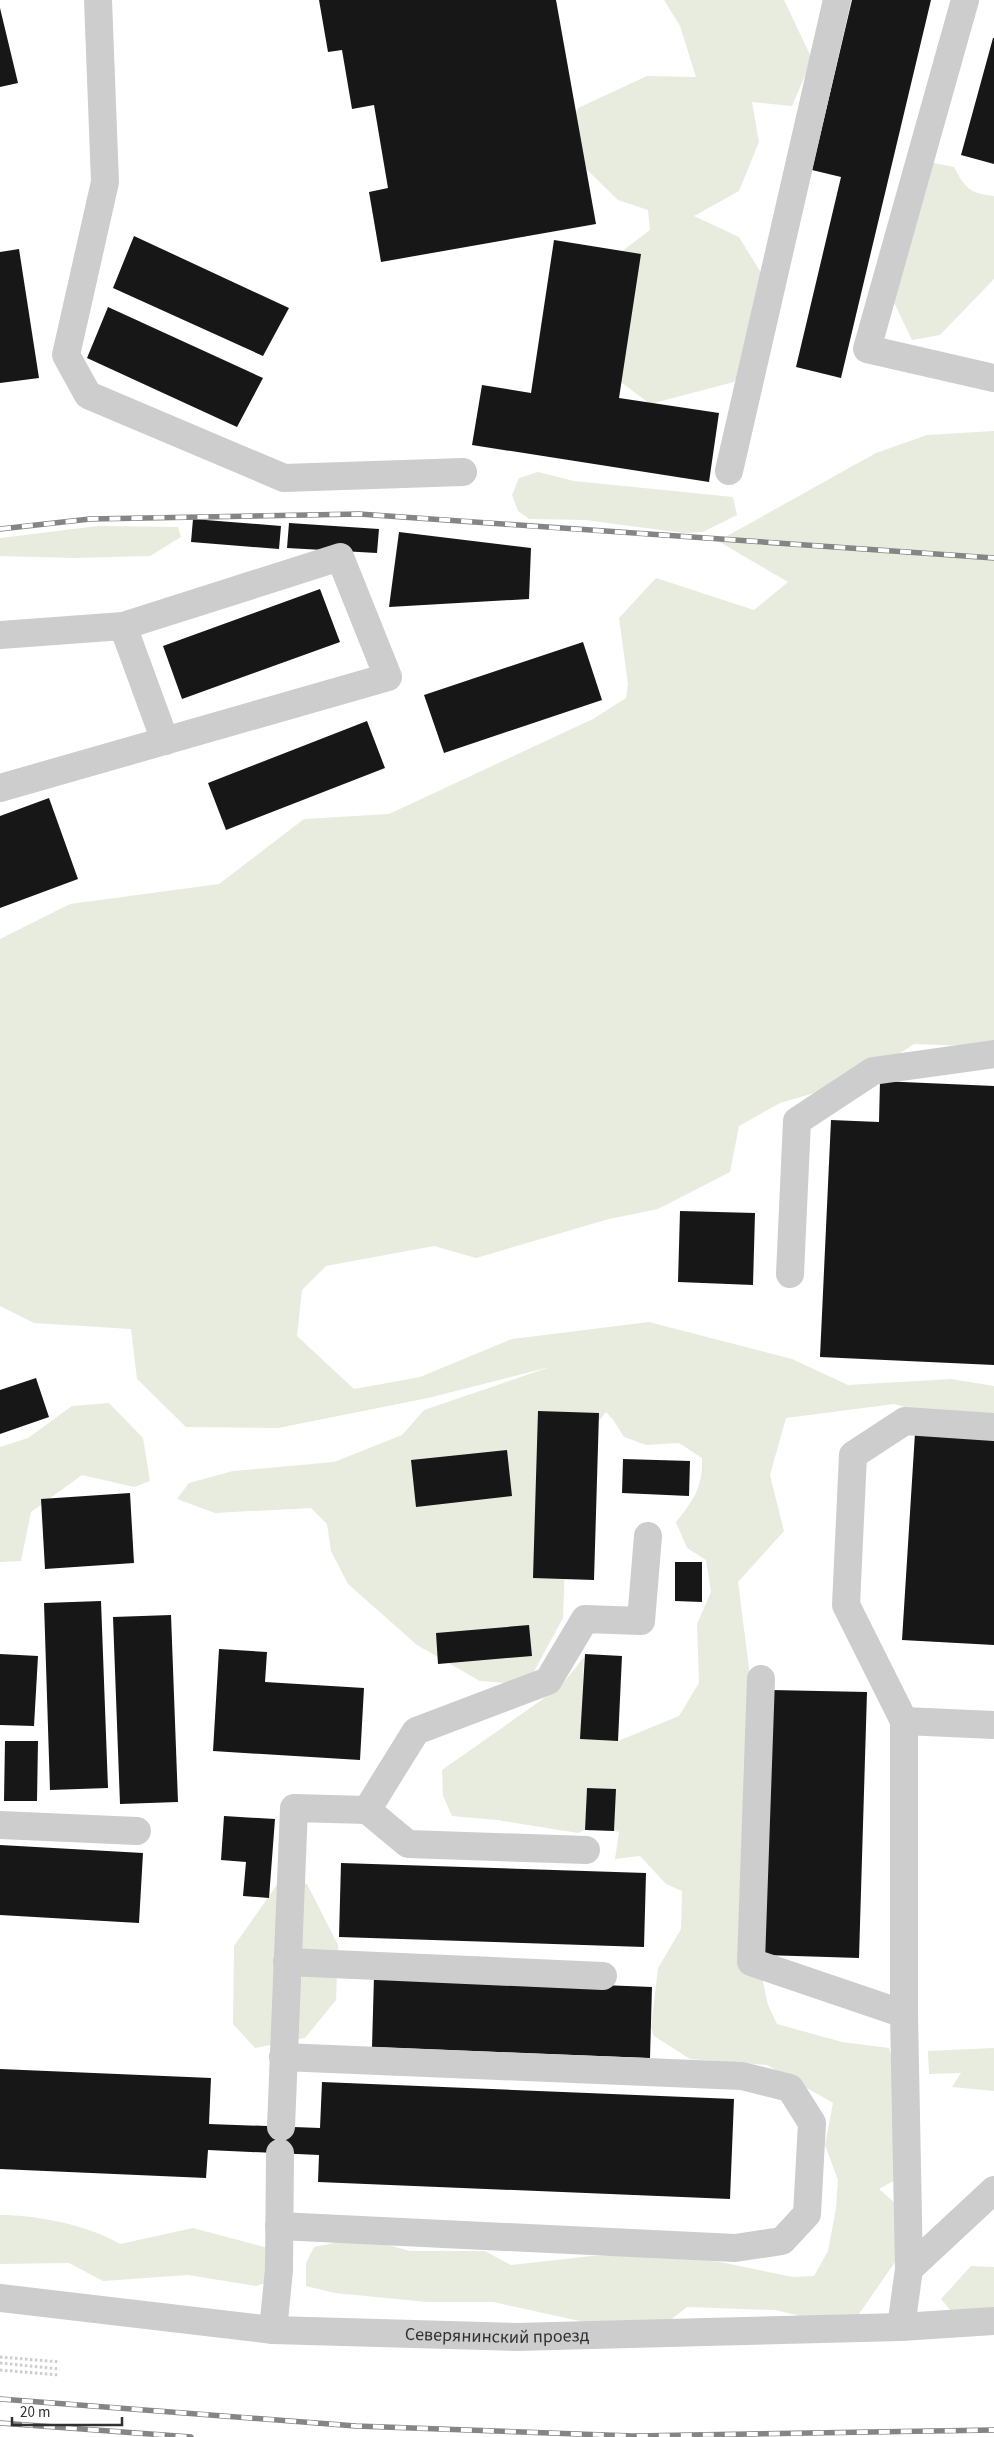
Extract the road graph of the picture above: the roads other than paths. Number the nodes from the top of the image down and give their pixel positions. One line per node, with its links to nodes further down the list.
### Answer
1 (98, 0): 6 (street)
2 (837, 0): 5 (street)
3 (965, 0): 4 (street)
4 (994, 378)
5 (729, 471)
6 (464, 472)
7 (123, 626): 8 (street); 9 (street); 9 (street)
8 (0, 635)
9 (165, 741): 10 (street)
10 (0, 788)
11 (994, 1054): 12 (street)
12 (790, 1274)
13 (994, 1427): 16 (street)
14 (648, 1536): 18 (street)
15 (761, 1679): 24 (street)
16 (904, 1721): 17 (street); 24 (street)
17 (994, 1725)
18 (367, 1810): 21 (street); 22 (street)
19 (0, 1825): 20 (street)
20 (137, 1831)
21 (586, 1850)
22 (287, 1962): 23 (street); 25 (street)
23 (603, 1976)
24 (904, 2014): 30 (street)
25 (283, 2057): 26 (street); 29 (street)
26 (281, 2127)
27 (280, 2153): 29 (street)
28 (994, 2190): 30 (street)
29 (279, 2226): 34 (street)
30 (909, 2269): 33 (street)
31 (0, 2298): 34 (street, Северянинский проезд)
32 (994, 2321): 33 (street, Северянинский проезд)
33 (901, 2327): 34 (street, Северянинский проезд)
34 (273, 2330)

